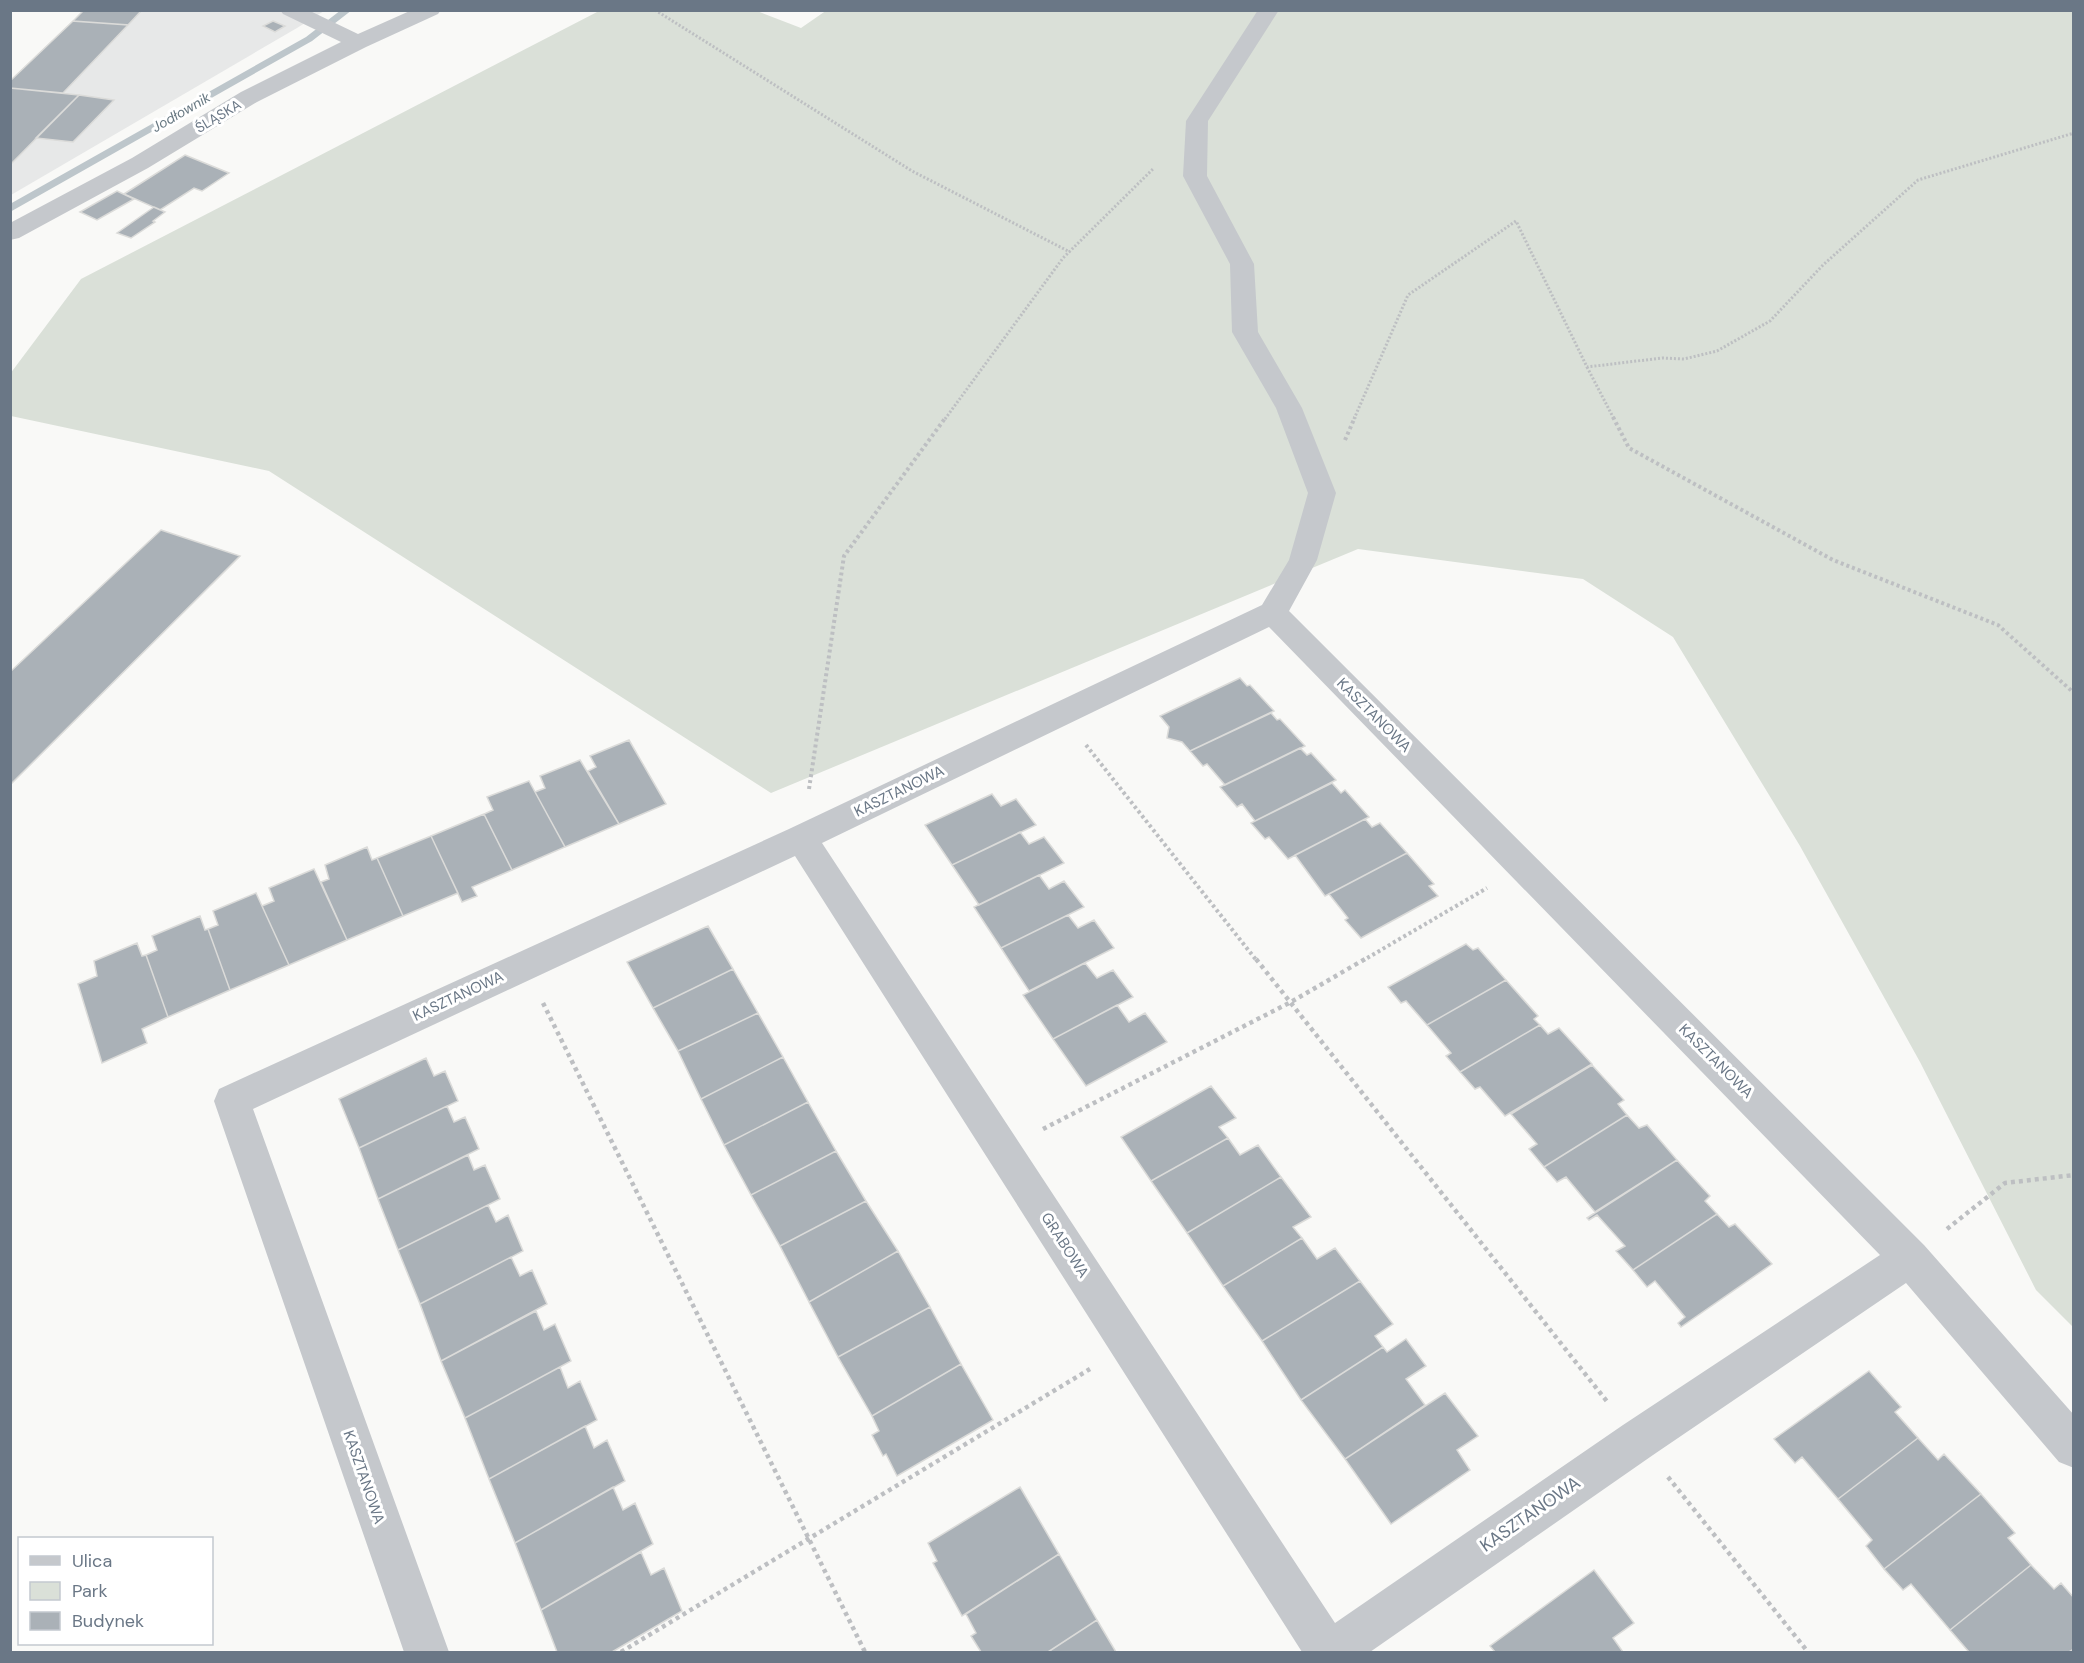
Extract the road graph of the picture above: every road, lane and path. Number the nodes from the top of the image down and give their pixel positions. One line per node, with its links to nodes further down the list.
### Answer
1 (290, 10): 5 (street)
2 (431, 10): 5 (street, ŚLĄSKA)
3 (655, 10): 9 (path)
4 (1269, 10): 6 (street)
5 (348, 37): 8 (street, ŚLĄSKA)
6 (1197, 121): 9 (path); 11 (street)
7 (2073, 133): 10 (path)
8 (10, 233)
9 (1070, 252): 15 (path)
10 (1587, 367): 11 (path); 13 (path)
11 (1322, 493): 12 (street)
12 (1273, 613): 14 (street, KASZTANOWA); 16 (street, KASZTANOWA)
13 (2073, 693)
14 (1060, 713): 15 (street, KASZTANOWA); 18 (path)
15 (801, 838): 17 (street, KASZTANOWA); 19 (street, GRABOWA)
16 (1524, 866): 18 (path); 21 (street, KASZTANOWA)
17 (525, 966): 25 (path); 26 (street, KASZTANOWA)
18 (1291, 1002): 19 (path); 23 (path)
19 (1003, 1149): 22 (street, GRABOWA)
20 (2073, 1175): 21 (path)
21 (1910, 1258): 23 (street, KASZTANOWA); 24 (street, KASZTANOWA)
22 (1130, 1346): 25 (path); 29 (street, GRABOWA)
23 (1638, 1440): 29 (street, KASZTANOWA); 30 (path)
24 (2073, 1448)
25 (810, 1539): 27 (path); 28 (path)
26 (426, 1653)
27 (621, 1653)
28 (865, 1653)
29 (1330, 1653)
30 (1808, 1653)

